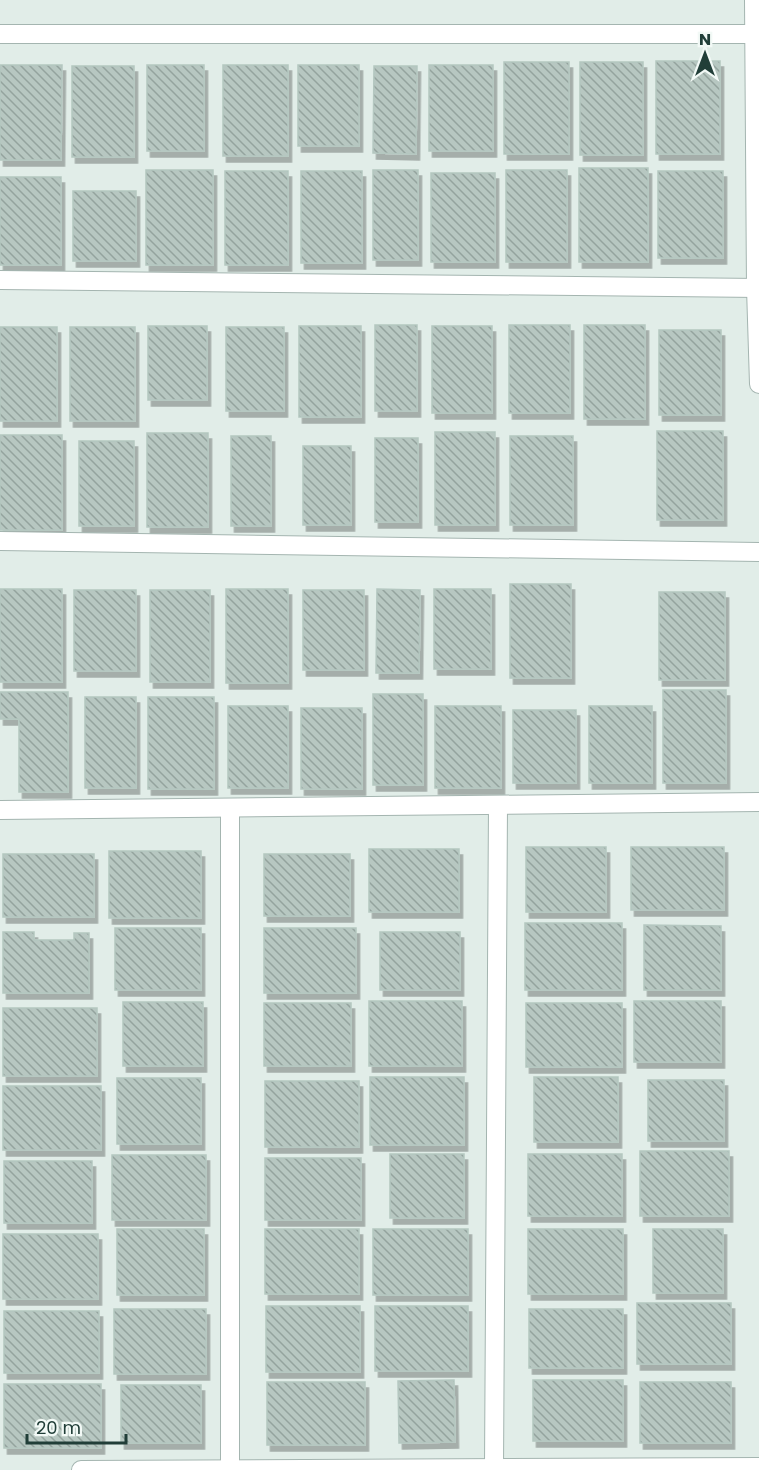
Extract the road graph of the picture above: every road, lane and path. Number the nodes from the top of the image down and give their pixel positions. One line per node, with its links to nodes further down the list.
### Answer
1 (754, 0): 3 (lane)
2 (0, 34): 3 (lane)
3 (754, 34): 5 (lane)
4 (0, 280): 5 (lane)
5 (757, 288): 6 (lane)
6 (759, 384)
7 (0, 541): 8 (lane)
8 (759, 552)
9 (759, 802): 10 (lane)
10 (498, 805): 11 (lane); 14 (lane)
11 (230, 808): 12 (lane); 15 (lane)
12 (0, 810)
13 (759, 1467): 14 (lane)
14 (494, 1468): 15 (lane)
15 (230, 1469): 16 (lane)
16 (81, 1470)

